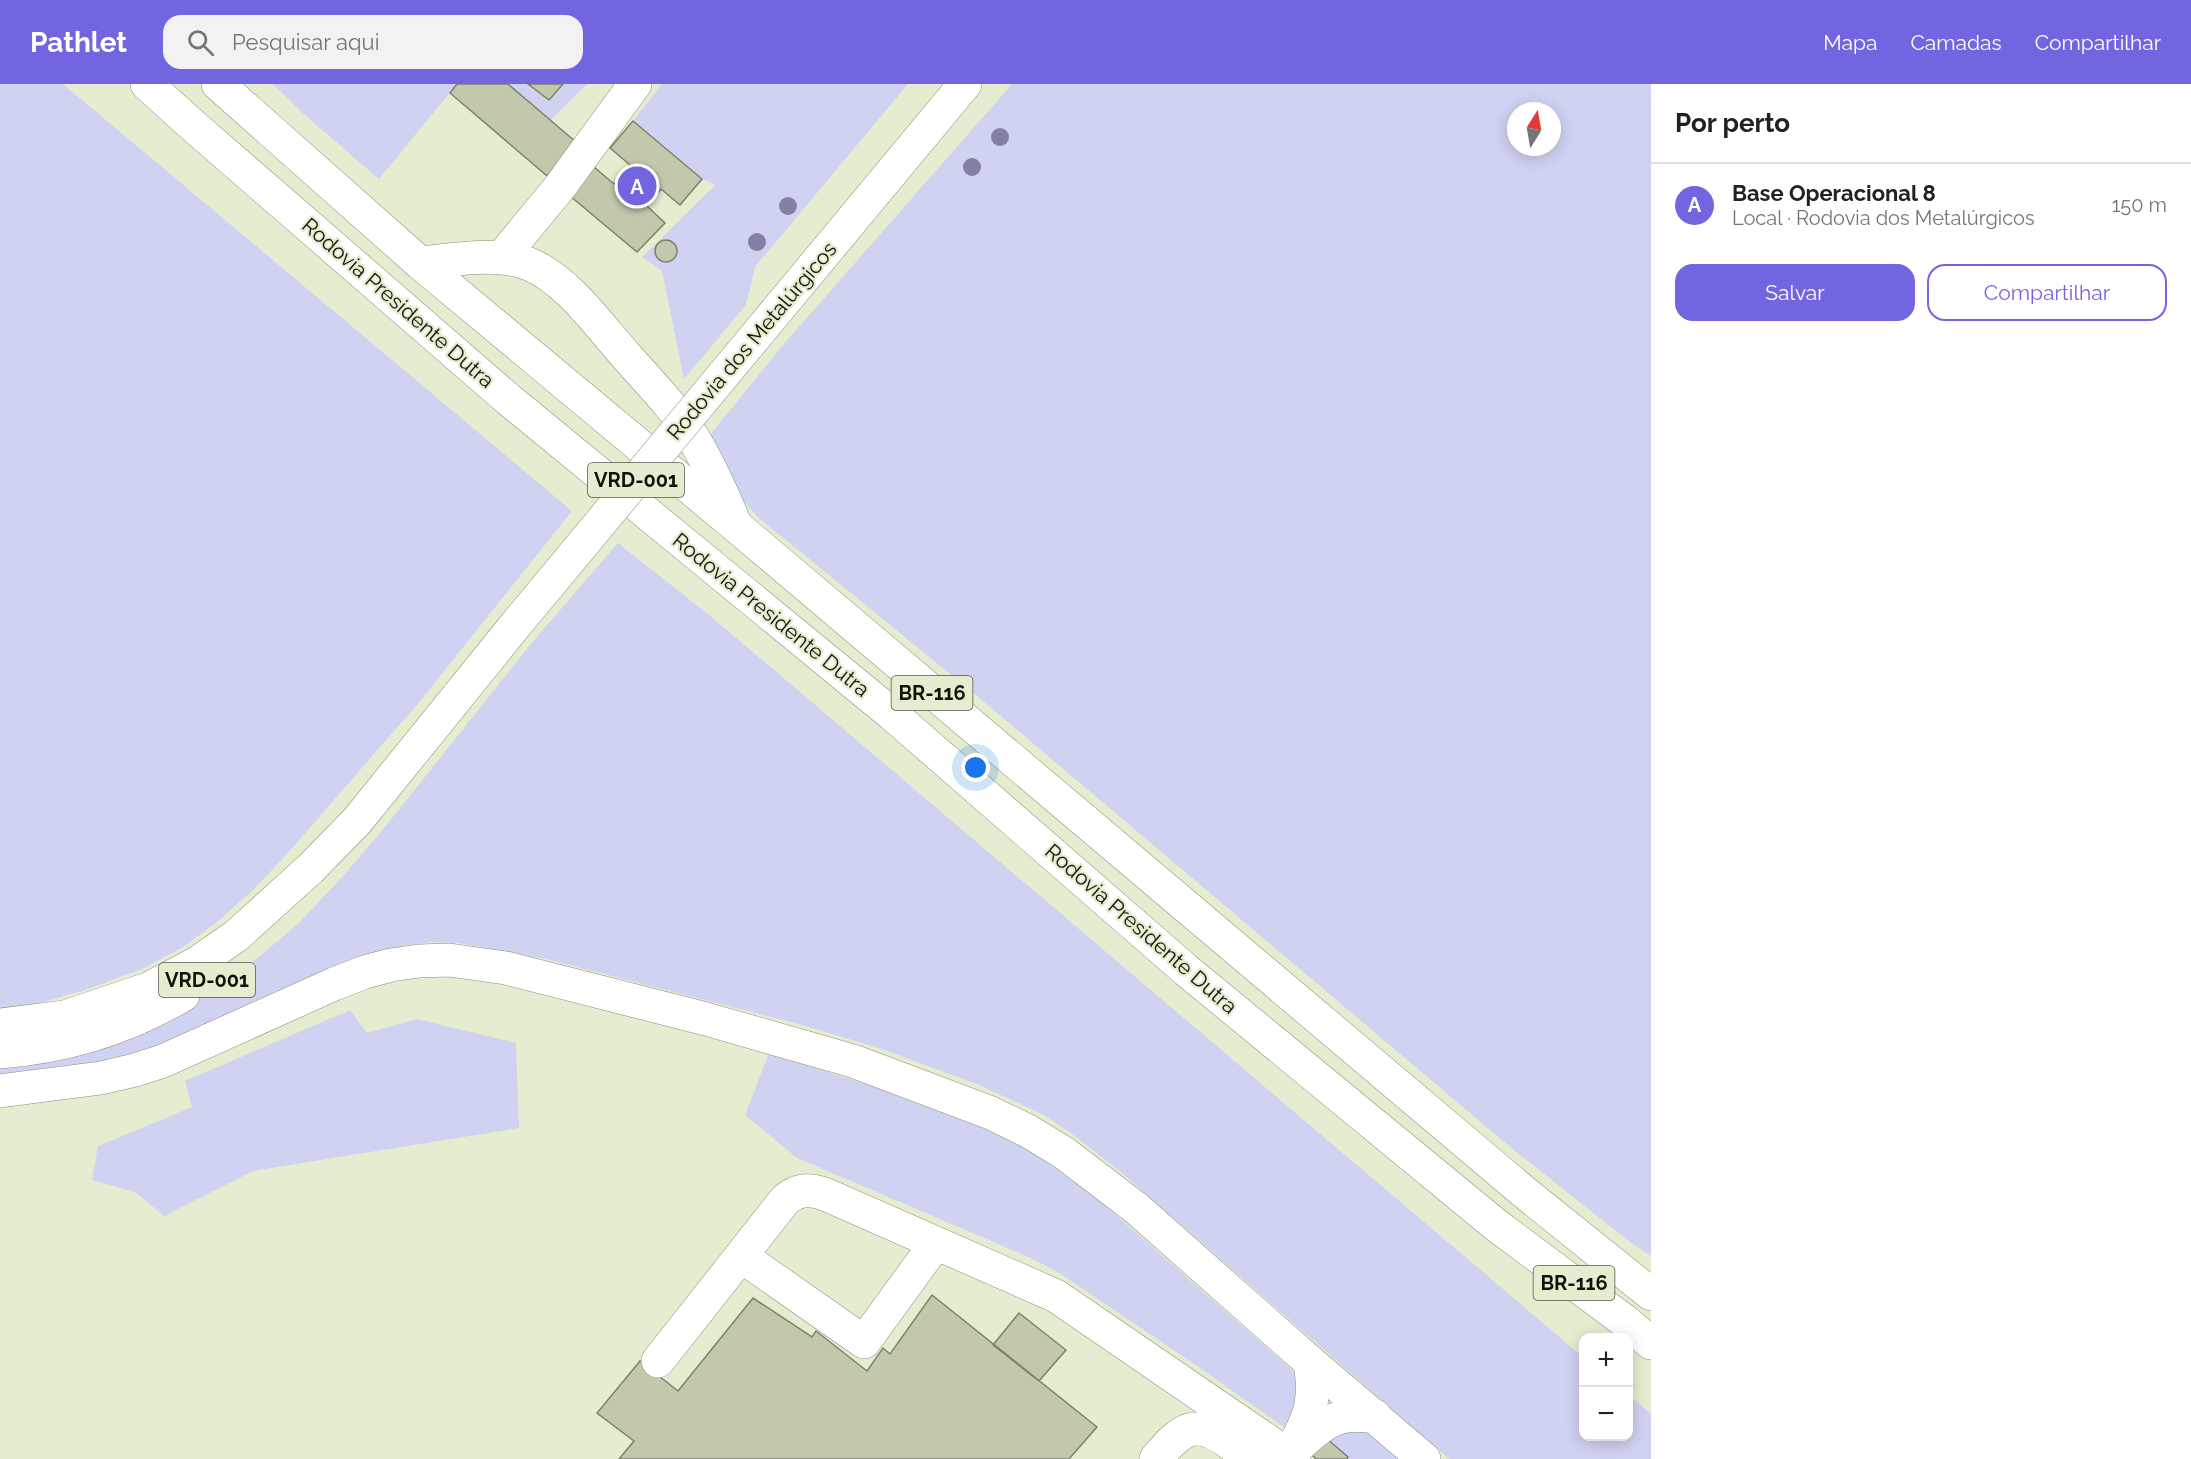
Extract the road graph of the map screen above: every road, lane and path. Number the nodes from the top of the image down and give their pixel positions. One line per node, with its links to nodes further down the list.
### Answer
1 (139, 84): 7 (main road)
2 (147, 84): 7 (main road, Rodovia Presidente Dutra / BR-116)
3 (218, 84): 8 (main road, Rodovia Presidente Dutra / BR-116)
4 (248, 84): 8 (main road)
5 (635, 84): 9 (main road)
6 (965, 84): 12 (main road, Rodovia dos Metalúrgicos / VRD-001, bridge)
7 (190, 123): 23 (main road, Rodovia Presidente Dutra / BR-116)
8 (328, 180): 10 (main road, Rodovia Presidente Dutra / BR-116)
9 (502, 257): 10 (main road); 11 (main road)
10 (420, 263): 11 (main road, Rodovia Presidente Dutra / BR-116)
11 (736, 526): 18 (main road, Rodovia Presidente Dutra / BR-116)
12 (357, 821): 13 (main road, Rodovia dos Metalúrgicos / VRD-001); 16 (main road, Rodovia dos Metalúrgicos / VRD-001)
13 (65, 1017): 14 (main road, Rodovia dos Metalúrgicos / VRD-001); 15 (main road)
14 (0, 1025)
15 (0, 1035)
16 (0, 1052)
17 (0, 1091): 25 (main road)
18 (1524, 1192): 21 (main road); 22 (main road, Rodovia Presidente Dutra / BR-116)
19 (936, 1244): 20 (main road); 20 (main road); 27 (main road)
20 (741, 1256): 24 (main road)
21 (1651, 1271)
22 (1651, 1294)
23 (1651, 1343)
24 (658, 1361)
25 (1311, 1362): 26 (main road); 27 (main road)
26 (1375, 1416): 27 (main road); 29 (main road)
27 (1277, 1456): 28 (main road)
28 (1156, 1459)
29 (1424, 1459)

